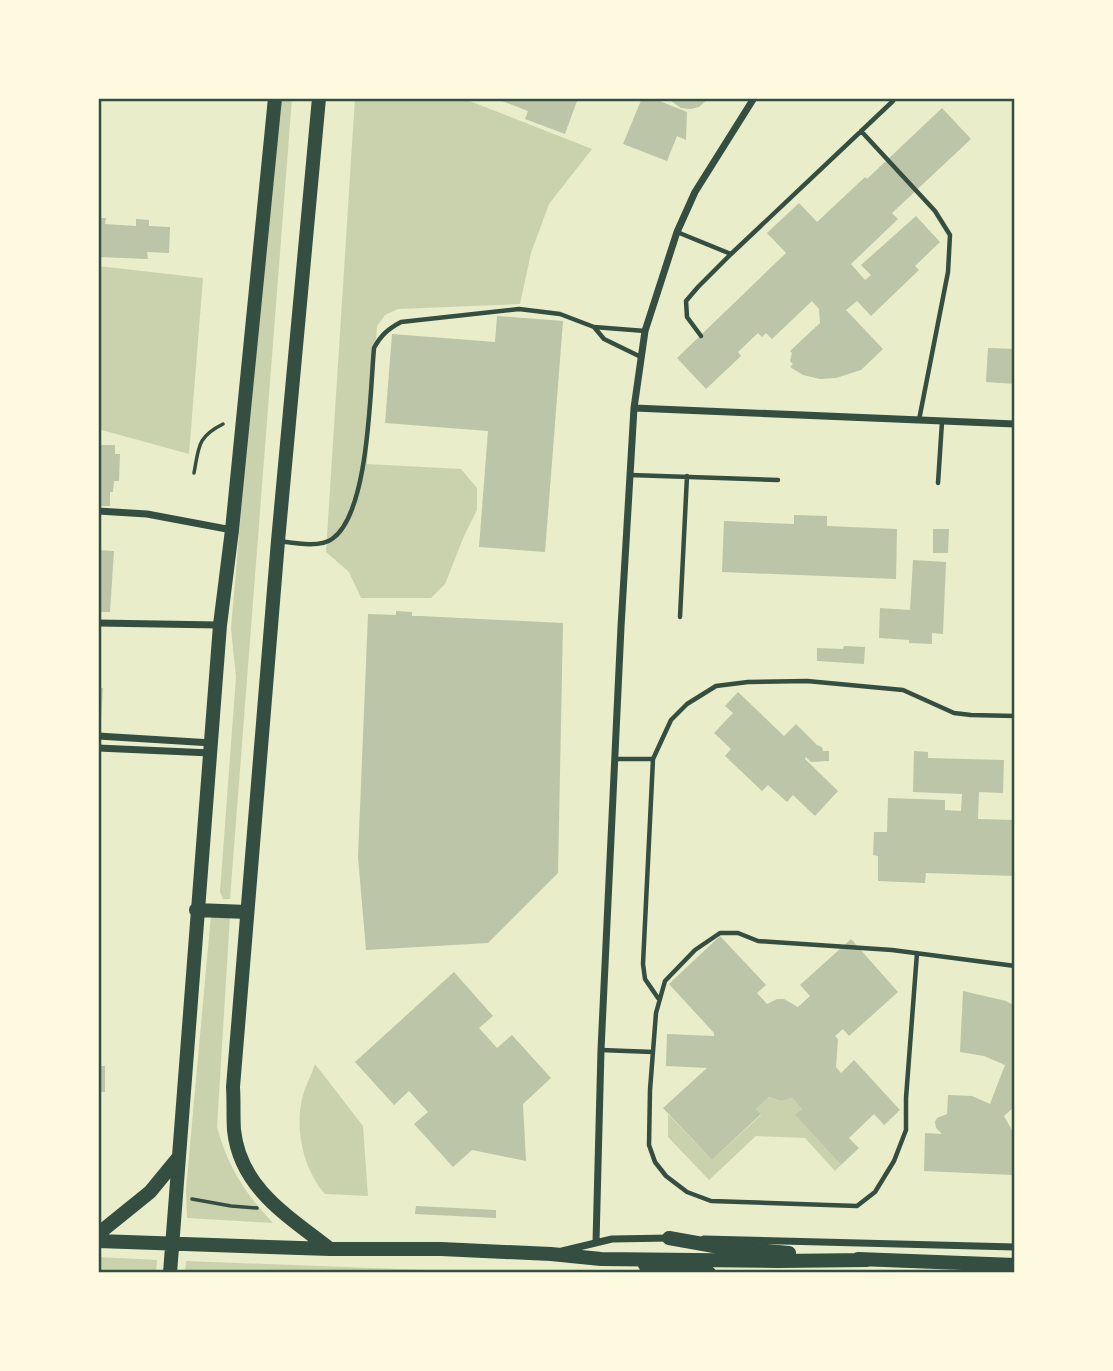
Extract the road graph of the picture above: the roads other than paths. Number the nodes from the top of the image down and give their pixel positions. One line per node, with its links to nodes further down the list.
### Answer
1 (275, 98): 21 (main road)
2 (319, 98): 22 (main road)
3 (754, 98): 6 (street)
4 (893, 101): 5 (lane)
5 (861, 131): 7 (lane); 13 (lane)
6 (677, 232): 7 (lane); 9 (street)
7 (731, 254): 10 (lane)
8 (594, 327): 9 (lane); 11 (lane); 22 (lane)
9 (645, 331): 11 (street)
10 (701, 336)
11 (641, 357): 12 (street)
12 (634, 408): 13 (street); 16 (street)
13 (919, 420): 14 (street)
14 (942, 421): 15 (street); 19 (lane)
15 (1015, 424)
16 (630, 475): 17 (lane); 30 (street)
17 (687, 477): 18 (lane); 23 (lane)
18 (778, 480)
19 (938, 483)
20 (98, 512): 21 (street)
21 (232, 530): 25 (main road)
22 (278, 541): 33 (main road)
23 (680, 617)
24 (98, 623): 25 (street)
25 (220, 625): 29 (main road)
26 (1015, 716): 31 (lane)
27 (98, 736): 29 (street)
28 (98, 748): 29 (street)
29 (212, 748): 32 (main road)
30 (616, 759): 31 (lane); 37 (street)
31 (653, 759): 36 (lane)
32 (196, 911): 33 (main road); 39 (main road)
33 (247, 912): 46 (main road)
34 (916, 953): 35 (lane); 36 (lane); 38 (lane)
35 (1015, 966)
36 (658, 999): 38 (lane)
37 (601, 1050): 38 (lane); 43 (street)
38 (653, 1052)
39 (179, 1157): 40 (main road); 44 (main road)
40 (98, 1234)
41 (669, 1238): 43 (street); 45 (street); 49 (main road)
42 (98, 1241): 44 (main road)
43 (596, 1242): 47 (street)
44 (172, 1243): 46 (main road); 51 (main road)
45 (1015, 1247)
46 (330, 1249): 47 (main road)
47 (551, 1254): 48 (main road)
48 (601, 1259): 49 (main road); 52 (main road)
49 (867, 1259): 50 (main road)
50 (1015, 1265)
51 (170, 1273)
52 (709, 1273)

